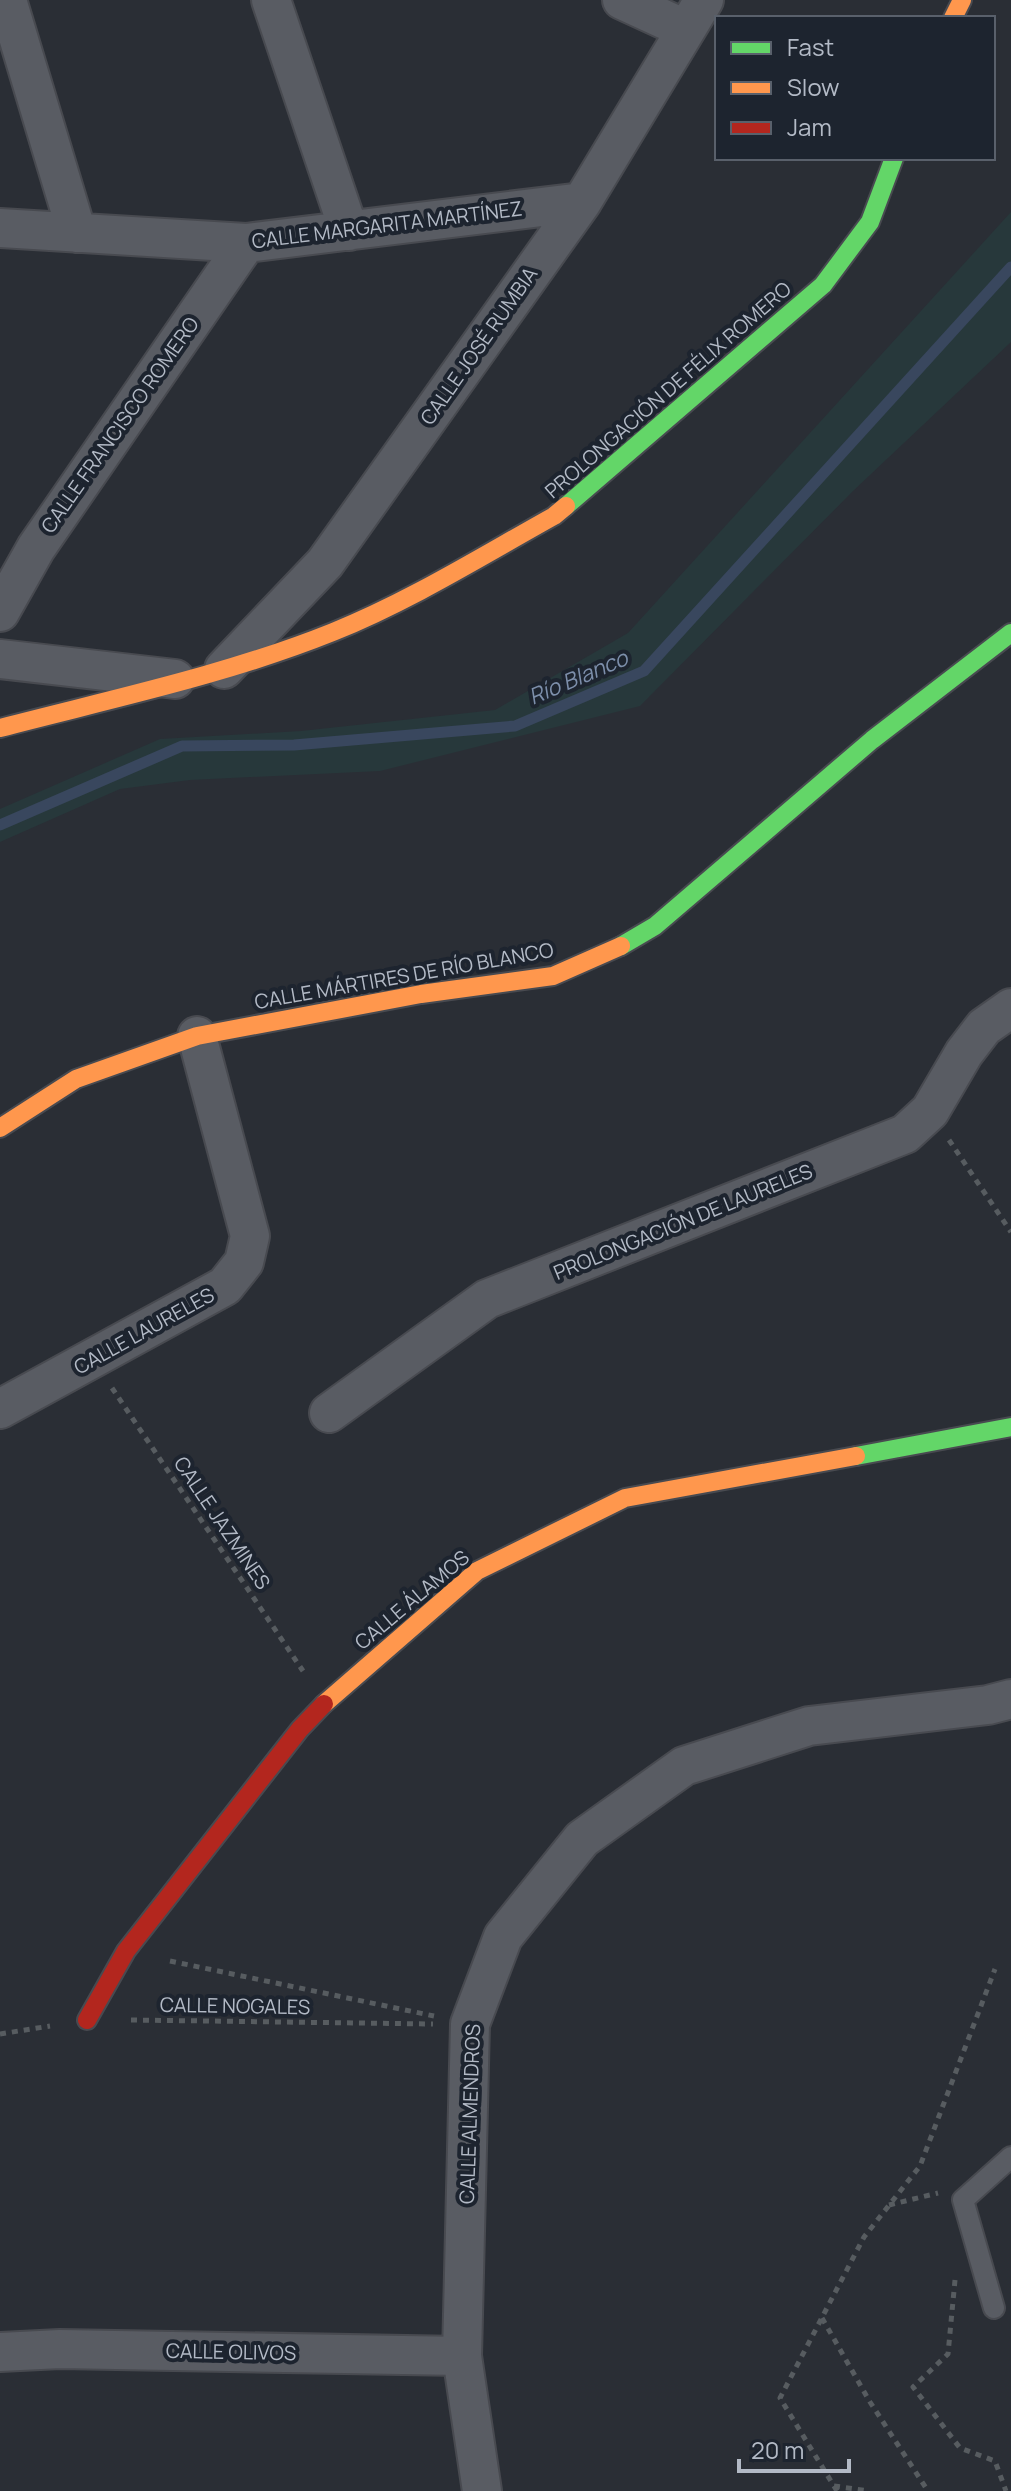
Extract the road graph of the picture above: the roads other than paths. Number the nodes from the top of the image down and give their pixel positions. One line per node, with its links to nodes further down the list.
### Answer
1 (7, 0): 9 (street)
2 (271, 0): 8 (street)
3 (622, 0): 4 (street)
4 (694, 14): 6 (street, CALLE JOSÉ RUMBIA)
5 (893, 160): 14 (main road, PROLONGACIÓN DE FÉLIX ROMERO)
6 (582, 202): 8 (street, CALLE MARGARITA MARTÍNEZ); 14 (street, CALLE JOSÉ RUMBIA)
7 (0, 228): 9 (street, CALLE MARGARITA MARTÍNEZ)
8 (349, 231): 10 (street, CALLE MARGARITA MARTÍNEZ)
9 (77, 233): 10 (street, CALLE MARGARITA MARTÍNEZ)
10 (246, 243): 11 (street, CALLE FRANCISCO ROMERO)
11 (0, 612)
12 (1011, 633): 18 (main road, CALLE MÁRTIRES DE RÍO BLANCO)
13 (0, 659): 15 (street)
14 (224, 669): 15 (main road, PROLONGACIÓN DE FÉLIX ROMERO)
15 (186, 680): 16 (main road, PROLONGACIÓN DE FÉLIX ROMERO)
16 (0, 728)
17 (1011, 1008): 21 (street, PROLONGACIÓN DE LAURELES)
18 (197, 1036): 19 (main road, CALLE MÁRTIRES DE RÍO BLANCO); 20 (street, CALLE LAURELES)
19 (0, 1128)
20 (0, 1409)
21 (329, 1413)
22 (1011, 1427): 24 (main road, CALLE ÁLAMOS)
23 (1011, 1699): 28 (street, CALLE ALMENDROS)
24 (87, 2020)
25 (1011, 2157): 26 (lane)
26 (994, 2308)
27 (0, 2352): 28 (street, CALLE OLIVOS)
28 (462, 2356): 29 (street, CALLE ALMENDROS)
29 (482, 2491)

